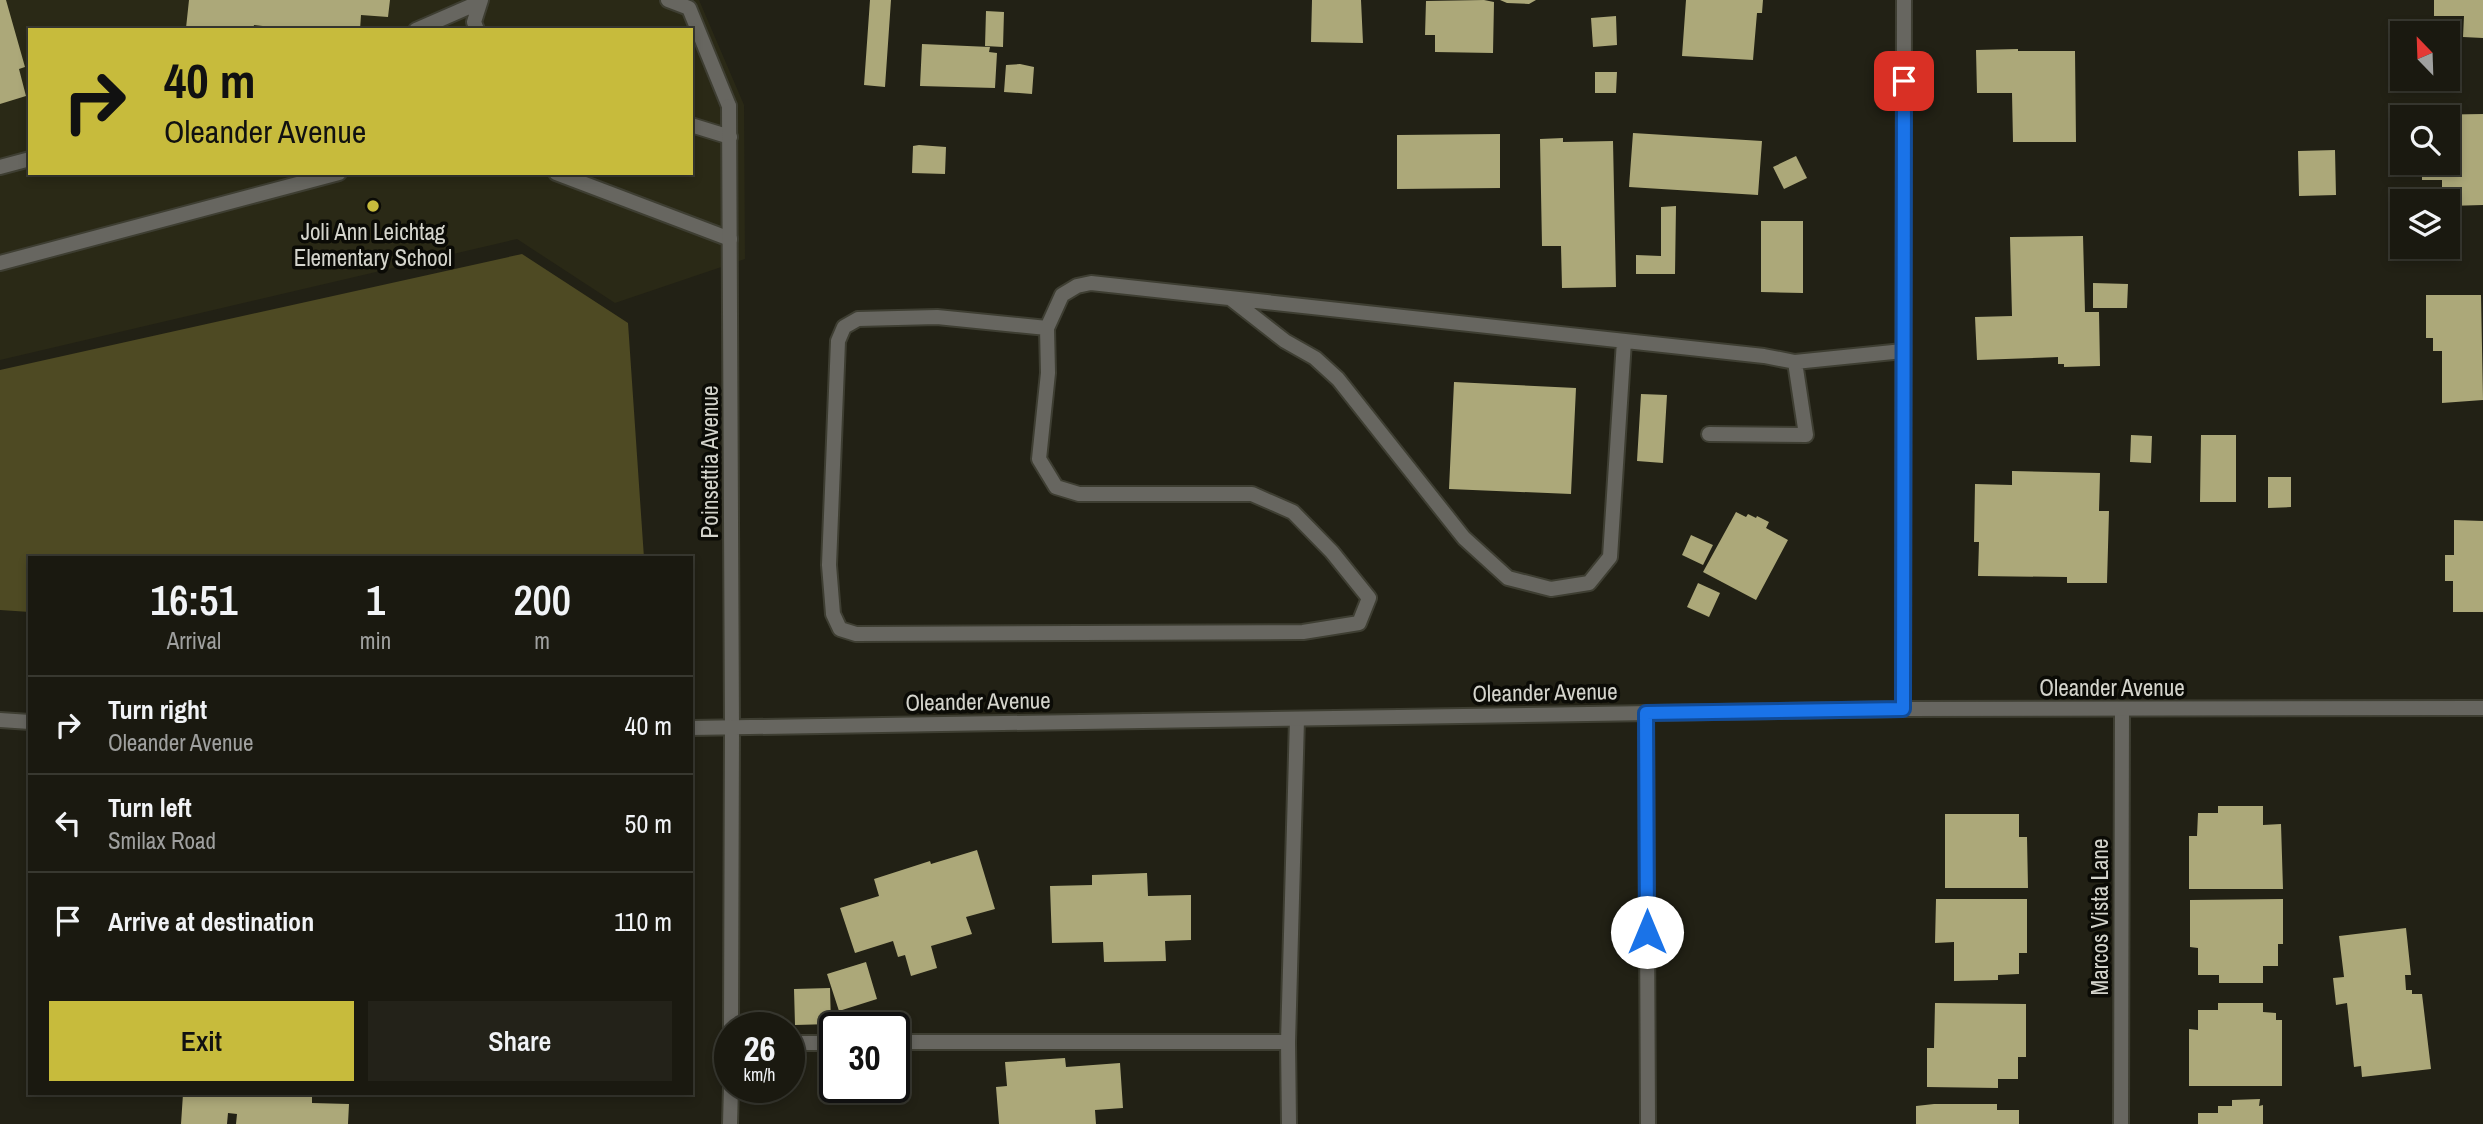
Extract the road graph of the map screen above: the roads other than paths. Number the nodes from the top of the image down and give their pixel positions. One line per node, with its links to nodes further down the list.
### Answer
1 (668, 0): 7 (street, Poinsettia Avenue)
2 (1904, 0): 17 (street)
3 (481, 1): 4 (street); 5 (street)
4 (420, 28)
5 (476, 28)
6 (693, 126): 7 (street)
7 (730, 137): 12 (street, Poinsettia Avenue)
8 (28, 160): 9 (street)
9 (0, 167)
10 (331, 175): 13 (street)
11 (561, 175): 12 (street)
12 (730, 239): 28 (street, Poinsettia Avenue)
13 (0, 263)
14 (1230, 297): 15 (street); 16 (street); 16 (street)
15 (1046, 328): 15 (street)
16 (1624, 341): 18 (street)
17 (1903, 351): 18 (street); 21 (street)
18 (1795, 362): 19 (street)
19 (1709, 434)
20 (2483, 708): 22 (street, Oleander Avenue)
21 (1903, 709): 22 (street, Oleander Avenue); 23 (street, Oleander Avenue)
22 (2122, 710): 36 (street, Marcos Vista Lane)
23 (1646, 713): 24 (street, Oleander Avenue); 35 (street)
24 (1297, 719): 28 (street, Oleander Avenue); 31 (street)
25 (0, 720): 26 (street)
26 (28, 722)
27 (693, 728): 28 (street, Oleander Avenue)
28 (732, 728): 29 (street, Poinsettia Avenue)
29 (731, 1012)
30 (910, 1042): 31 (street)
31 (1288, 1042): 34 (street)
32 (731, 1103): 33 (street)
33 (730, 1124)
34 (1289, 1124)
35 (1648, 1124)
36 (2121, 1124)

